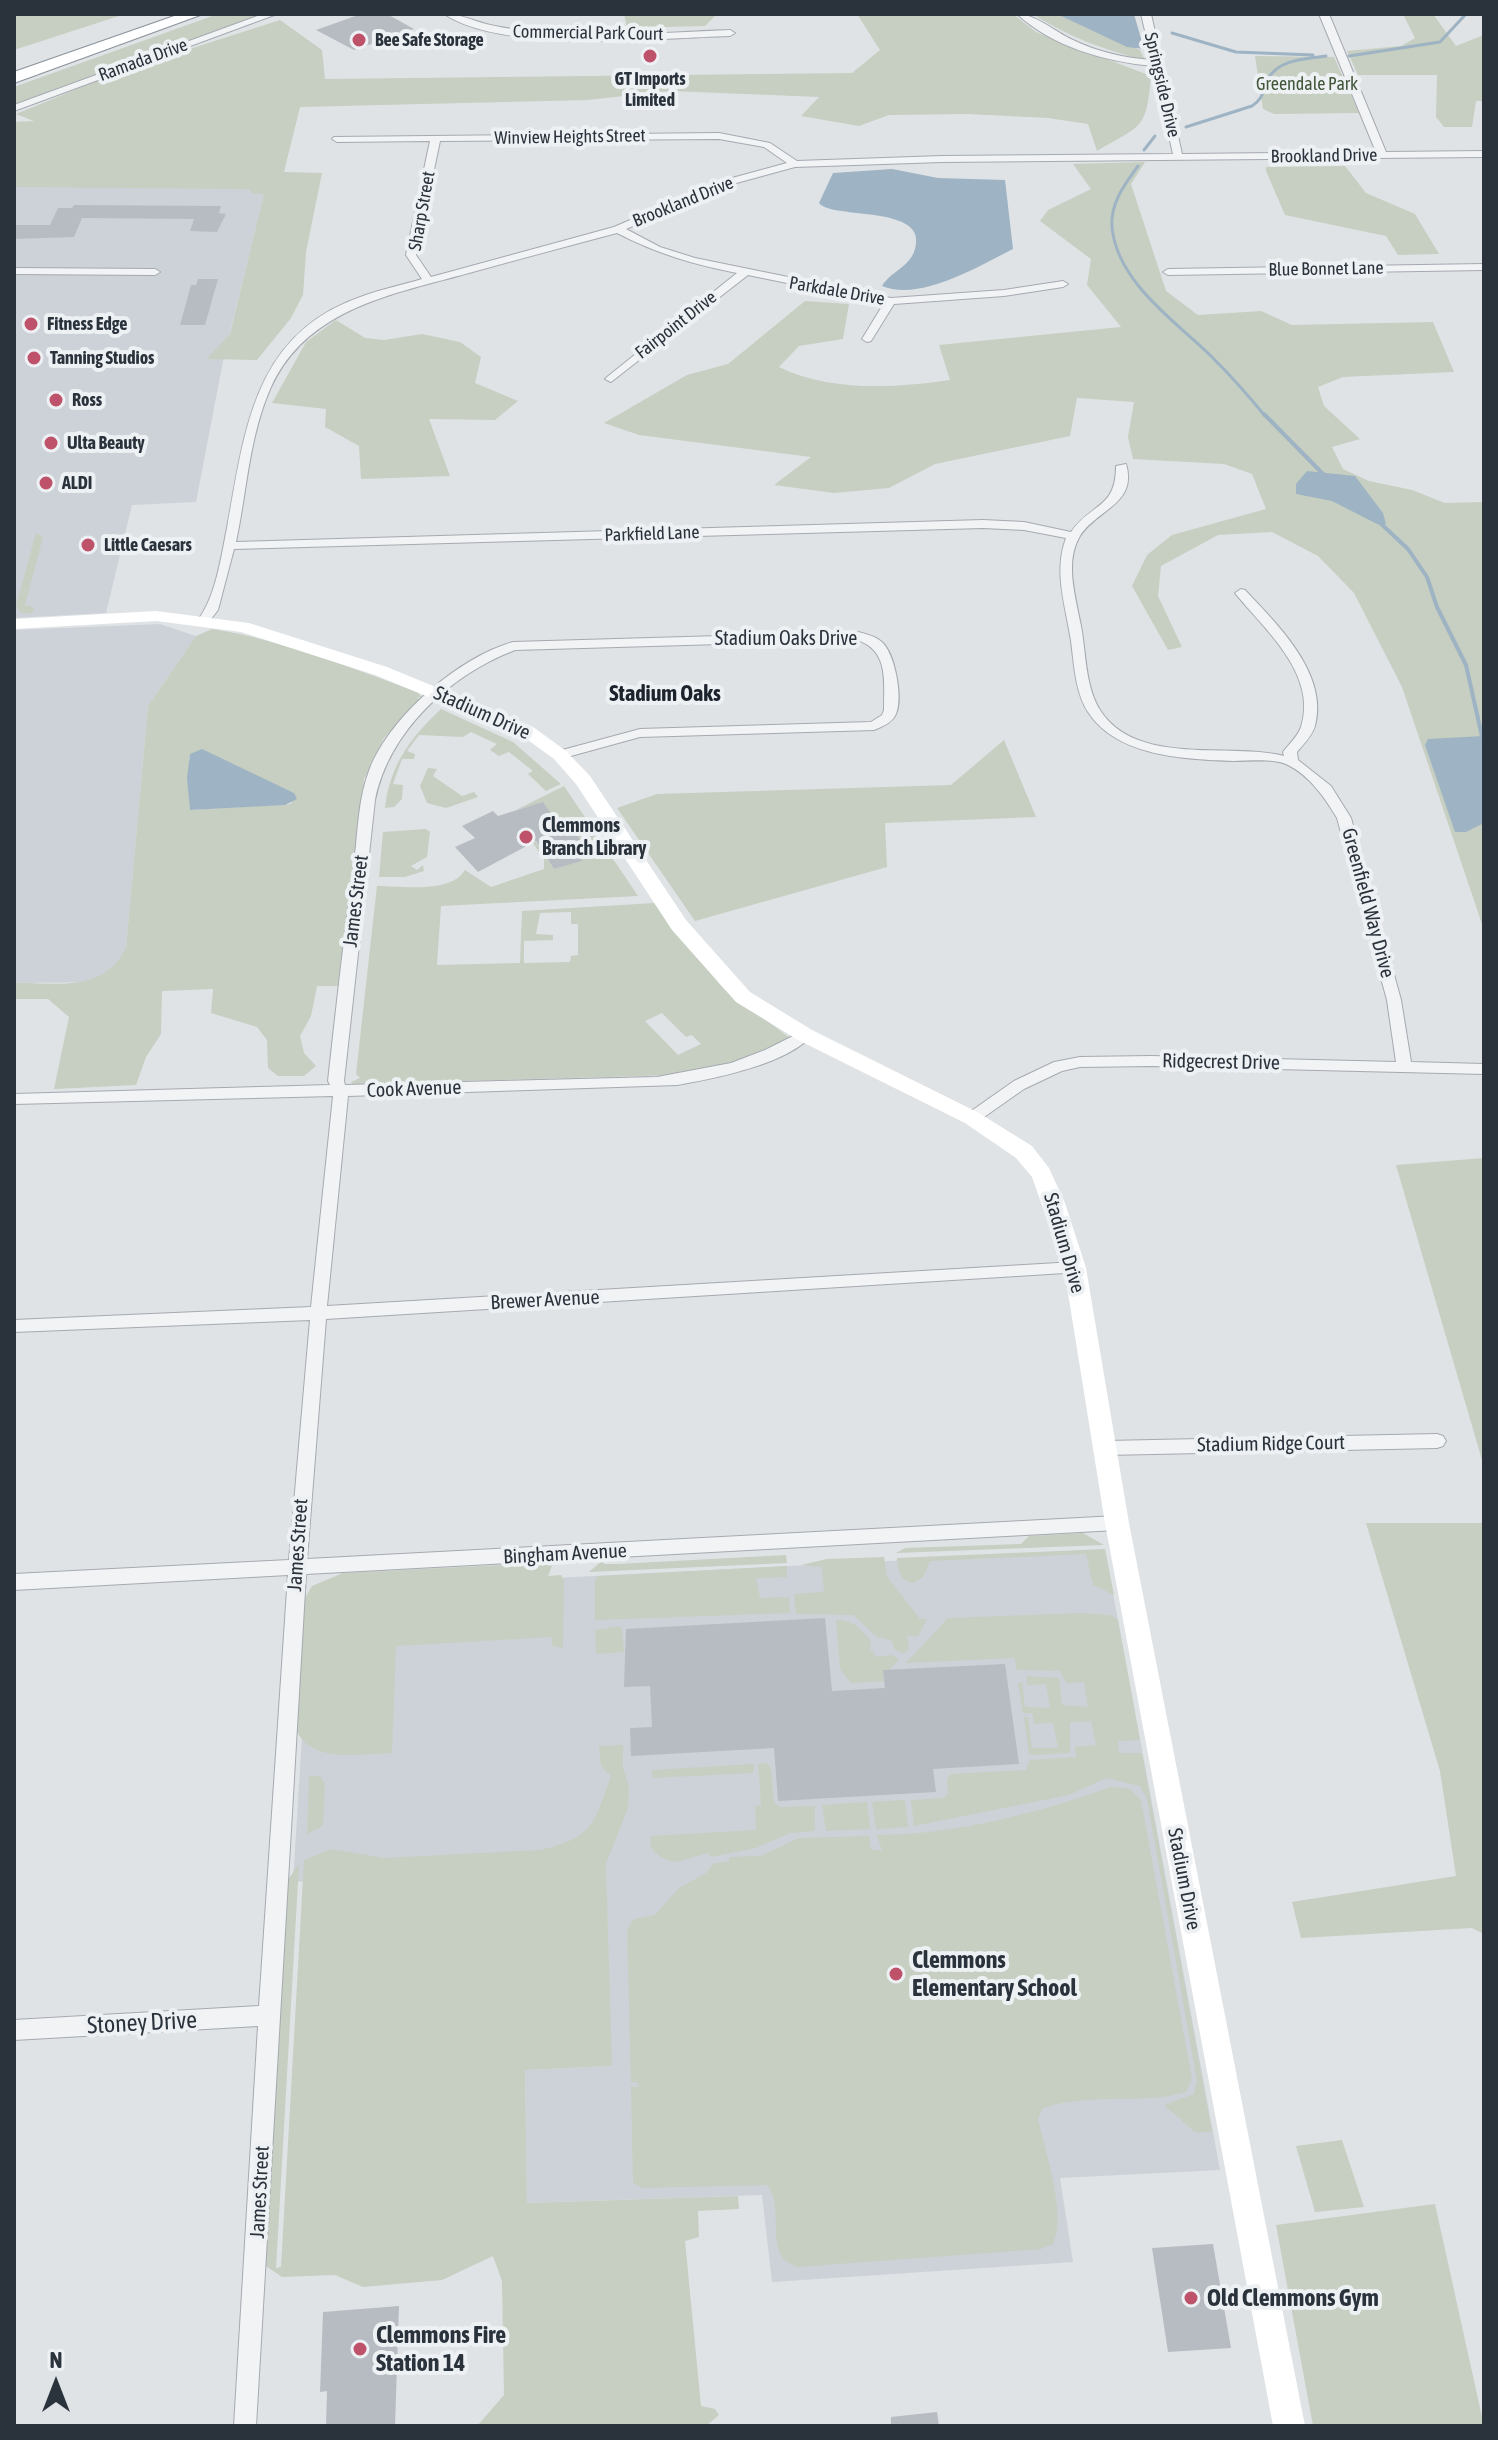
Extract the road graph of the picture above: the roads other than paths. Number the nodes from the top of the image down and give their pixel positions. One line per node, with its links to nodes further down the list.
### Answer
1 (195, 14): 9 (highway)
2 (272, 14): 10 (street, Ramada Drive)
3 (449, 14): 7 (street, Commercial Park Court)
4 (1022, 14): 8 (street)
5 (1146, 14): 8 (street, Springside Drive)
6 (1324, 14): 14 (street)
7 (730, 33)
8 (1157, 63): 15 (street, Springside Drive)
9 (16, 77)
10 (14, 108)
11 (436, 138): 12 (street, Winview Heights Street); 16 (street, Winview Heights Street); 23 (street, Sharp Street)
12 (337, 139)
13 (1484, 154): 14 (street, Brookland Drive)
14 (1382, 155): 15 (street, Brookland Drive)
15 (1178, 156): 16 (street, Brookland Drive)
16 (795, 164): 17 (street, Brookland Drive)
17 (618, 229): 22 (street, Parkdale Drive); 23 (street, Brookland Drive)
18 (1484, 267): 21 (street, Blue Bonnet Lane)
19 (14, 271): 20 (street)
20 (155, 272)
21 (1168, 272)
22 (744, 273): 25 (street, Parkdale Drive); 27 (street, Fairpoint Drive)
23 (428, 281): 30 (street, Brookland Drive)
24 (1063, 284): 25 (street, Parkdale Drive)
25 (891, 301): 26 (street)
26 (867, 339)
27 (611, 379)
28 (1122, 466): 29 (street)
29 (1073, 536): 30 (street, Parkfield Lane); 36 (street)
30 (229, 546): 32 (street, Brookland Drive)
31 (1241, 593): 36 (street)
32 (204, 620): 33 (street, Stadium Drive); 34 (street, Stadium Drive)
33 (14, 624)
34 (440, 693): 35 (street, Stadium Drive); 35 (street, Stadium Oaks Drive); 40 (street, James Street)
35 (560, 755): 37 (street, Stadium Drive)
36 (1292, 762): 38 (street, Greenfield Way Drive)
37 (805, 1035): 40 (street, Cook Avenue); 42 (street, Stadium Drive)
38 (1404, 1066): 39 (street, Ridgecrest Drive); 42 (street, Ridgecrest Drive)
39 (1484, 1069)
40 (341, 1092): 41 (street, Cook Avenue); 44 (street, James Street)
41 (14, 1099)
42 (972, 1118): 43 (street, Stadium Drive)
43 (1075, 1268): 44 (street, Brewer Avenue); 47 (street, Stadium Drive)
44 (316, 1313): 45 (street, Brewer Avenue); 49 (street, James Street)
45 (14, 1326)
46 (1437, 1441): 47 (street, Stadium Ridge Court)
47 (1106, 1448): 48 (street, Stadium Drive)
48 (1117, 1523): 49 (street, Bingham Avenue); 54 (street, Stadium Drive)
49 (296, 1568): 50 (street, Bingham Avenue); 51 (street, James Street)
50 (14, 1582)
51 (270, 2015): 52 (street, Stoney Drive); 53 (street, James Street)
52 (14, 2030)
53 (245, 2426)
54 (1289, 2426)

